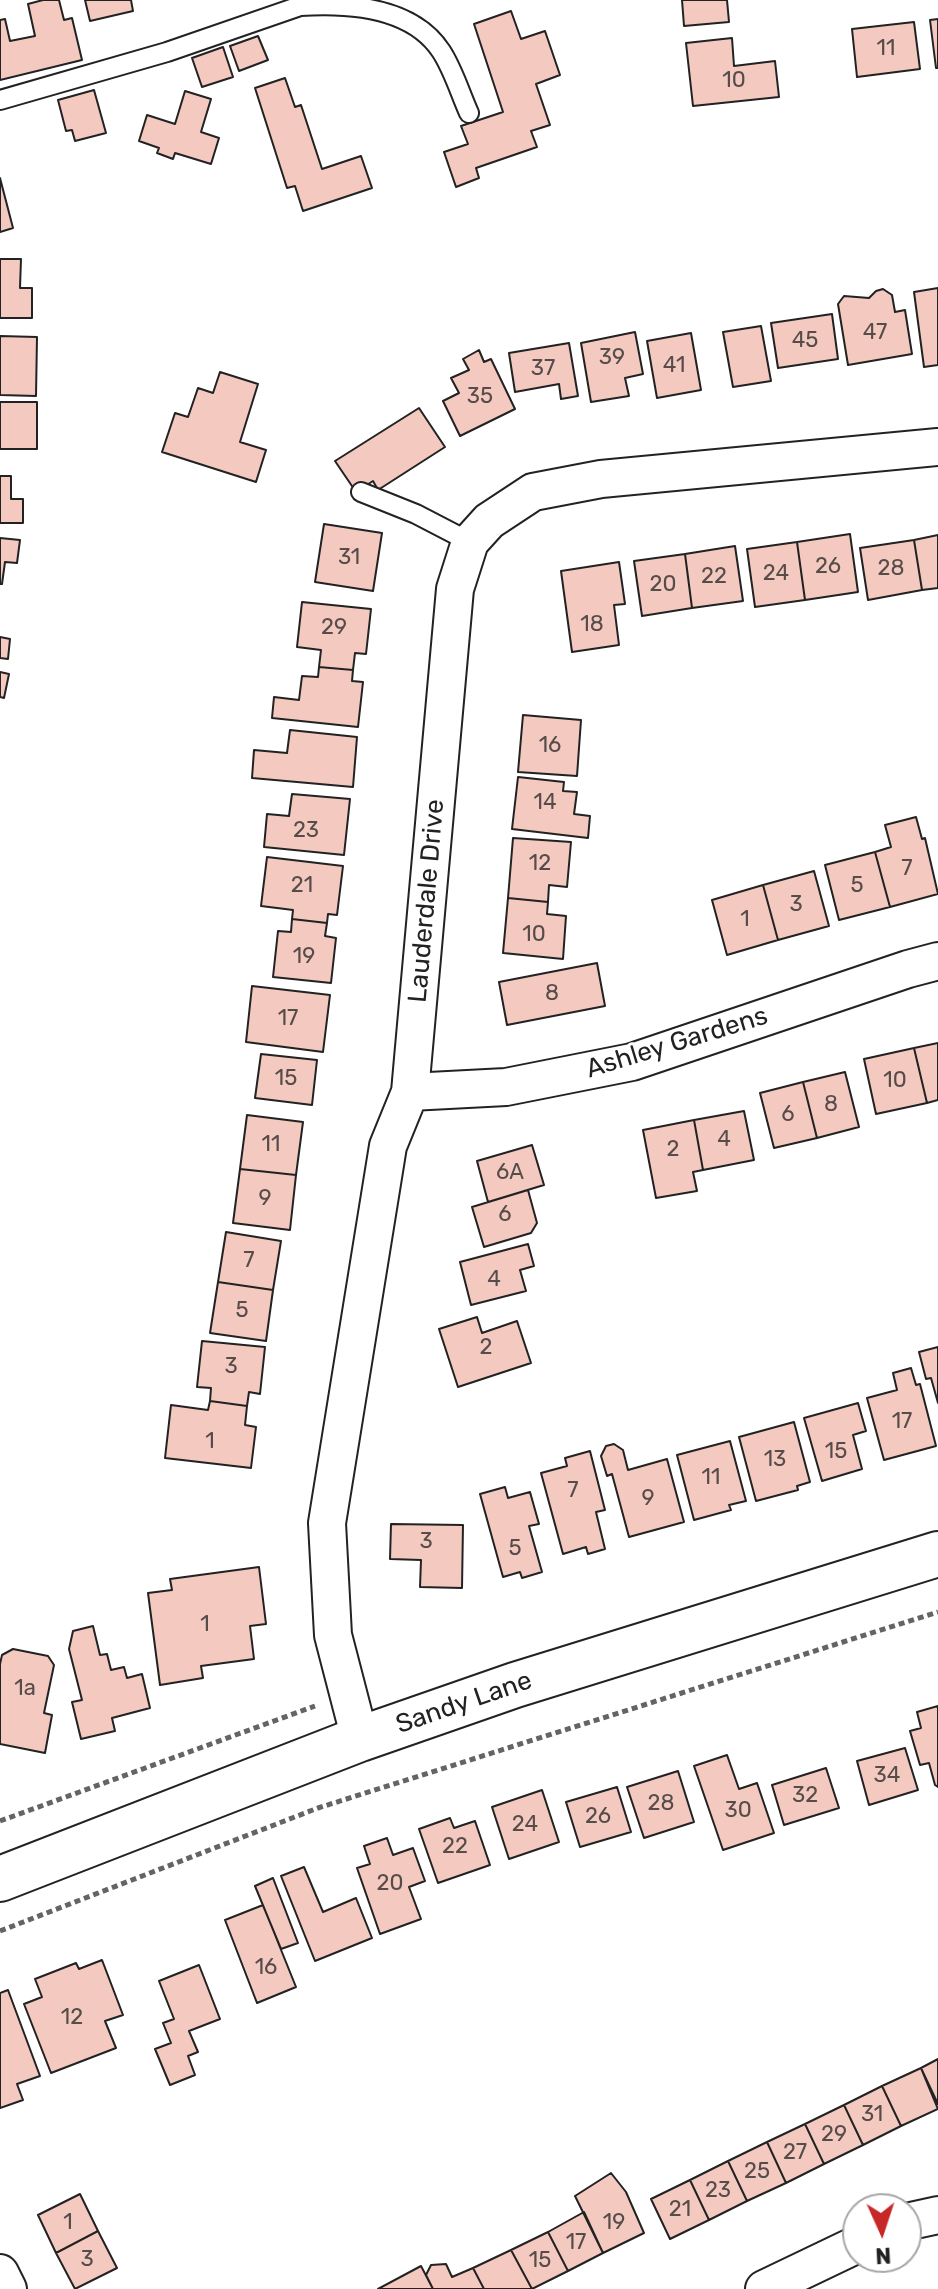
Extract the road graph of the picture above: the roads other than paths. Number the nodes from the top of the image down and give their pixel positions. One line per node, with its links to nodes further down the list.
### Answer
1 (0, 100): 2 (lane)
2 (469, 113)
3 (938, 447): 5 (street, Lauderdale Drive)
4 (361, 492): 5 (lane)
5 (470, 542): 7 (street, Lauderdale Drive)
6 (938, 961): 7 (street, Ashley Gardens)
7 (410, 1092): 9 (street, Lauderdale Drive)
8 (938, 1554): 9 (street, Sandy Lane)
9 (360, 1739): 10 (street, Sandy Lane)
10 (0, 1879)
11 (842, 2252): 14 (street)
12 (0, 2273): 13 (street)
13 (8, 2289)
14 (764, 2289)

